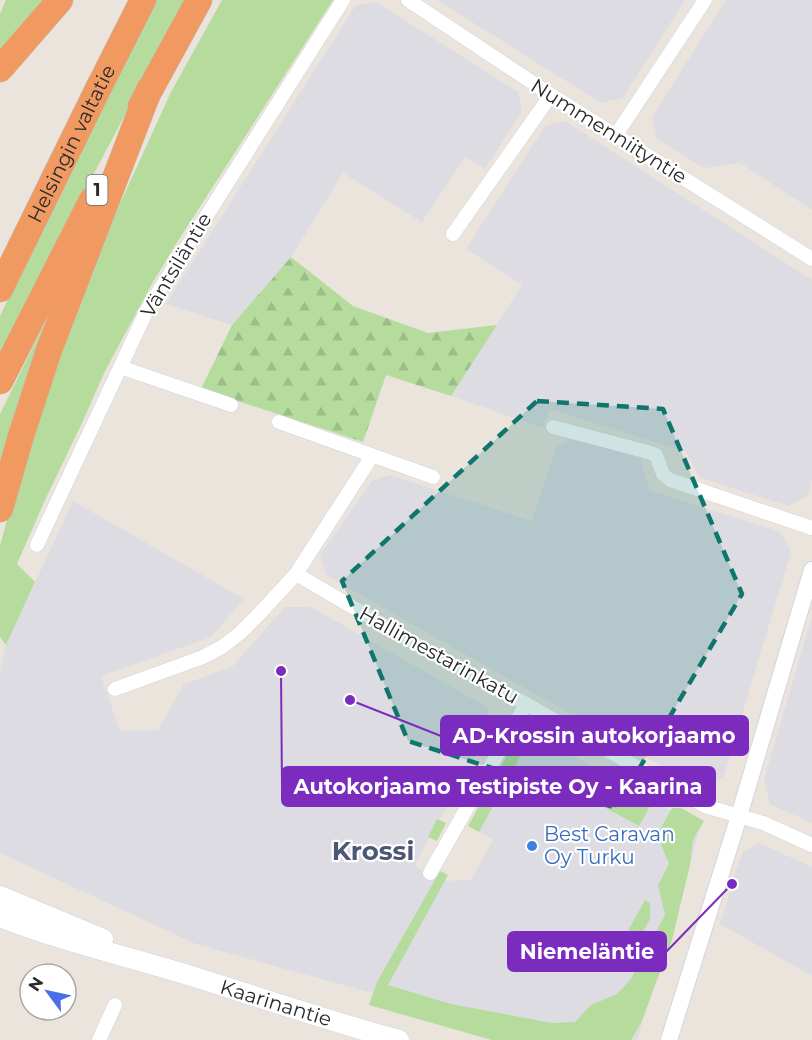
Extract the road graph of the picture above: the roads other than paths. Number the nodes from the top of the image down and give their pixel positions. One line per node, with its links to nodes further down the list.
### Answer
1 (60, 0): 7 (highway)
2 (143, 0): 13 (highway, Helsingin valtatie / 1)
3 (199, 0): 8 (highway, 1)
4 (343, 0): 14 (street, Väntsiläntie)
5 (408, 0): 9 (street, Nummenniityntie)
6 (705, 0): 10 (street)
7 (0, 69)
8 (149, 90): 15 (highway, 1); 21 (highway)
9 (551, 95): 10 (street, Nummenniityntie); 11 (street)
10 (616, 135): 12 (street, Nummenniityntie)
11 (453, 234)
12 (812, 259)
13 (0, 289)
14 (120, 367): 16 (street); 23 (street, Väntsiläntie)
15 (0, 381)
16 (231, 405)
17 (279, 422): 19 (street)
18 (553, 427): 22 (street)
19 (372, 456): 20 (street); 25 (street)
20 (433, 477)
21 (0, 509)
22 (812, 528)
23 (37, 545)
24 (812, 570): 28 (street)
25 (296, 574): 26 (street); 27 (street, Hallimestarinkatu)
26 (115, 689)
27 (526, 704): 28 (street, Hallimestarinkatu); 30 (street)
28 (739, 816): 29 (street, Hallimestarinkatu); 37 (street)
29 (812, 846)
30 (430, 873)
31 (0, 896): 33 (main road, Kaarinantie)
32 (0, 917): 33 (main road, Kaarinantie)
33 (188, 975): 36 (main road, Kaarinantie)
34 (115, 1005): 35 (street)
35 (99, 1040)
36 (399, 1040)
37 (669, 1040)

